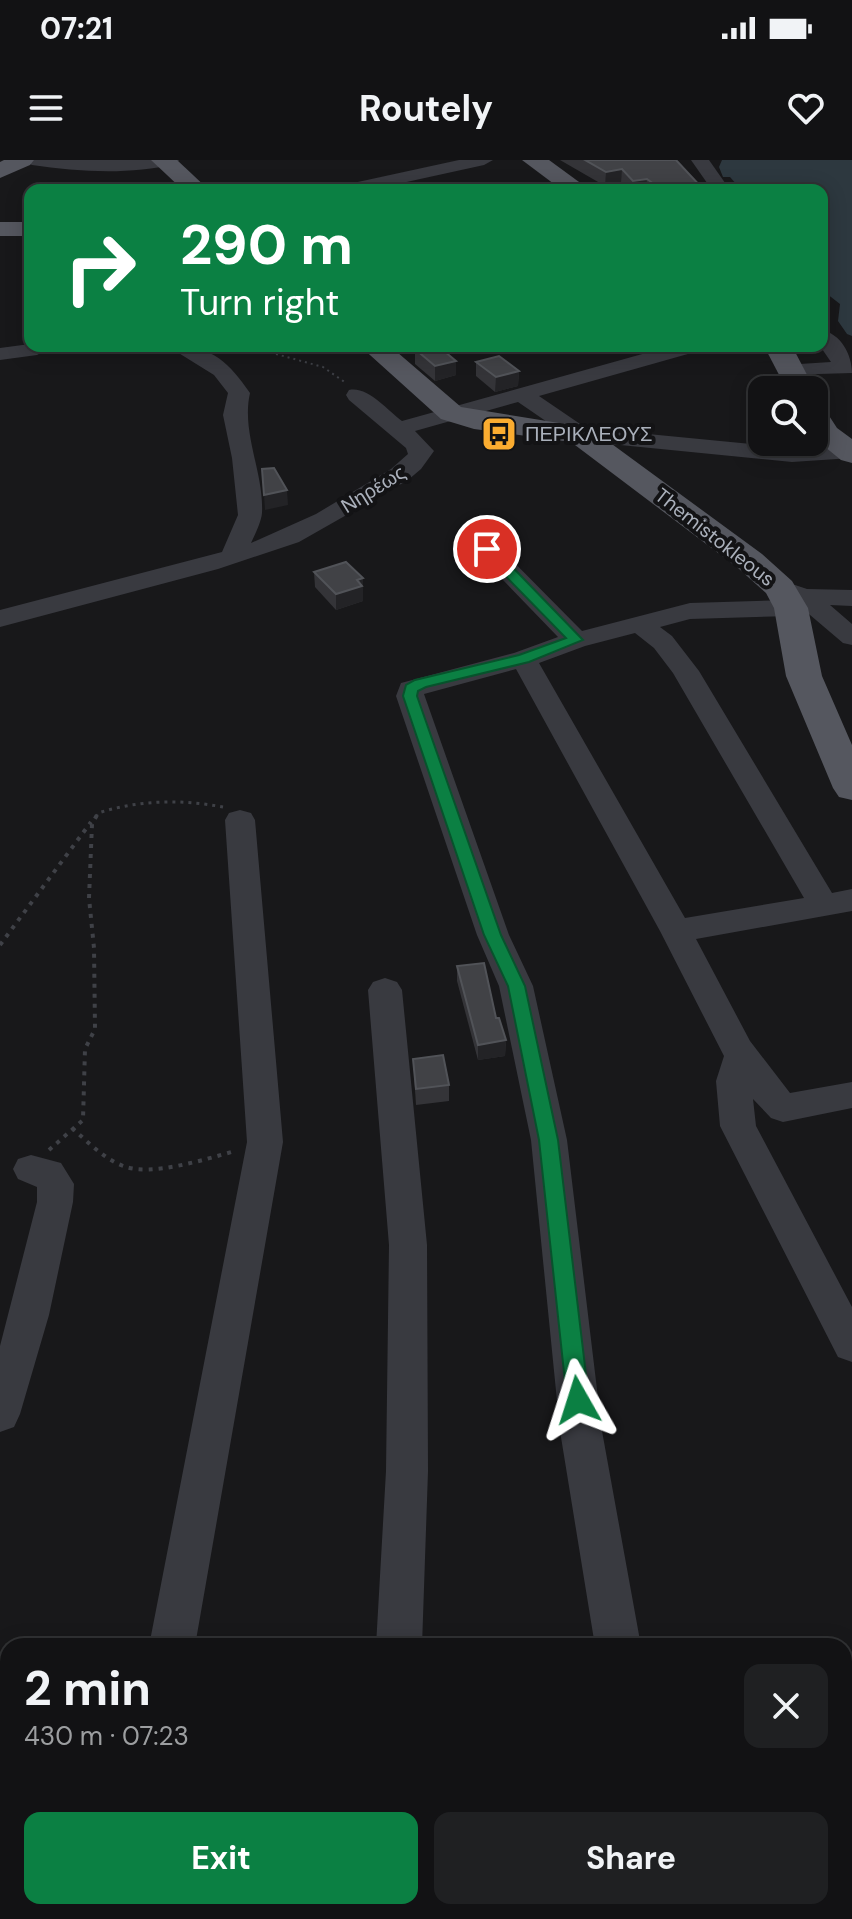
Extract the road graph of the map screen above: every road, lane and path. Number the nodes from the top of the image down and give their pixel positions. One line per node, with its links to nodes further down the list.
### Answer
1 (22, 160): 8 (main road)
2 (32, 160): 3 (street)
3 (166, 160): 9 (main road)
4 (484, 160): 11 (street)
5 (534, 160): 12 (main road)
6 (700, 160): 13 (street)
7 (359, 167): 10 (street)
8 (0, 171)
9 (191, 184)
10 (381, 184)
11 (392, 184)
12 (569, 184)
13 (717, 184)
14 (0, 229): 15 (main road)
15 (24, 229)
16 (828, 342): 27 (street)
17 (24, 351): 23 (street)
18 (193, 352): 36 (street)
19 (381, 352): 30 (main road)
20 (606, 352): 25 (street)
21 (672, 352): 25 (street, Νηρέως)
22 (781, 352): 26 (main road)
23 (0, 354)
24 (276, 354): 29 (path)
25 (623, 365): 28 (street, Νηρέως)
26 (794, 376)
27 (812, 376)
28 (521, 394): 30 (street, Νηρέως); 32 (street)
29 (357, 395): 31 (street)
30 (451, 413): 31 (street, Νηρέως); 32 (main road)
31 (402, 428): 36 (street, Νηρέως)
32 (580, 434): 34 (street); 37 (main road, Themistokleous)
33 (828, 435): 34 (main road)
34 (851, 453)
35 (487, 549): 42 (street)
36 (233, 556): 39 (street, Νηρέως)
37 (792, 598): 38 (street); 40 (street); 41 (street, Themistokleous); 44 (main road)
38 (852, 598)
39 (0, 619)
40 (640, 624): 42 (street); 47 (street)
41 (852, 637)
42 (576, 640): 43 (street)
43 (524, 659): 48 (street); 60 (street)
44 (852, 788)
45 (95, 818): 46 (path); 49 (path); 53 (path)
46 (240, 820): 54 (street)
47 (838, 903): 48 (street)
48 (676, 931): 51 (street)
49 (0, 945)
50 (385, 990): 59 (street)
51 (741, 1055): 52 (street); 56 (street)
52 (852, 1095)
53 (72, 1128): 54 (path); 55 (path)
54 (265, 1142): 58 (street)
55 (31, 1169): 57 (street)
56 (852, 1345)
57 (0, 1414)
58 (173, 1638)
59 (399, 1638)
60 (617, 1638)

